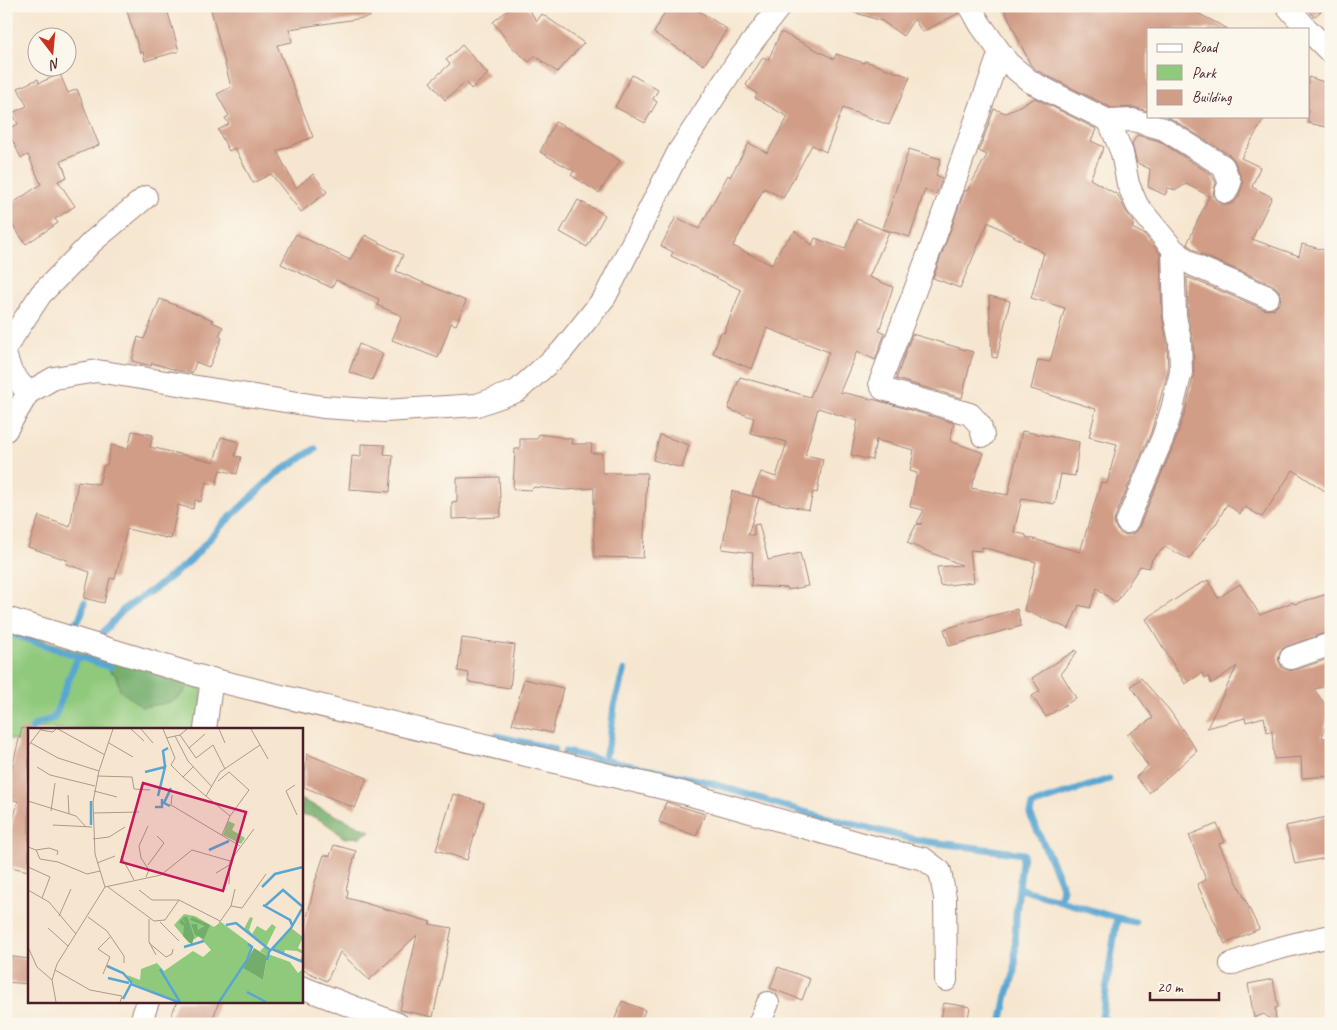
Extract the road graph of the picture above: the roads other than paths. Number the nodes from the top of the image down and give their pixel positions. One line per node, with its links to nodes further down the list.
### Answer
1 (780, 6): 15 (street)
2 (970, 6): 6 (street)
3 (1287, 6): 4 (street)
4 (1306, 28)
5 (1310, 32): 7 (street)
6 (1000, 52): 8 (street); 17 (street)
7 (1331, 53)
8 (1109, 122): 9 (street); 11 (street)
9 (1226, 192)
10 (146, 197): 13 (street)
11 (1173, 249): 12 (street); 18 (street)
12 (1268, 298)
13 (6, 347)
14 (6, 357): 15 (street)
15 (28, 393): 16 (street)
16 (6, 430)
17 (983, 436)
18 (1127, 522)
19 (6, 618): 22 (street)
20 (1331, 644): 21 (street)
21 (1291, 658)
22 (212, 679): 23 (street); 26 (street)
23 (205, 728)
24 (1331, 936): 25 (street)
25 (1231, 964)
26 (946, 980)
27 (302, 987): 31 (street)
28 (148, 1002): 30 (street)
29 (768, 1003): 32 (street)
30 (140, 1024)
31 (398, 1024)
32 (759, 1024)

